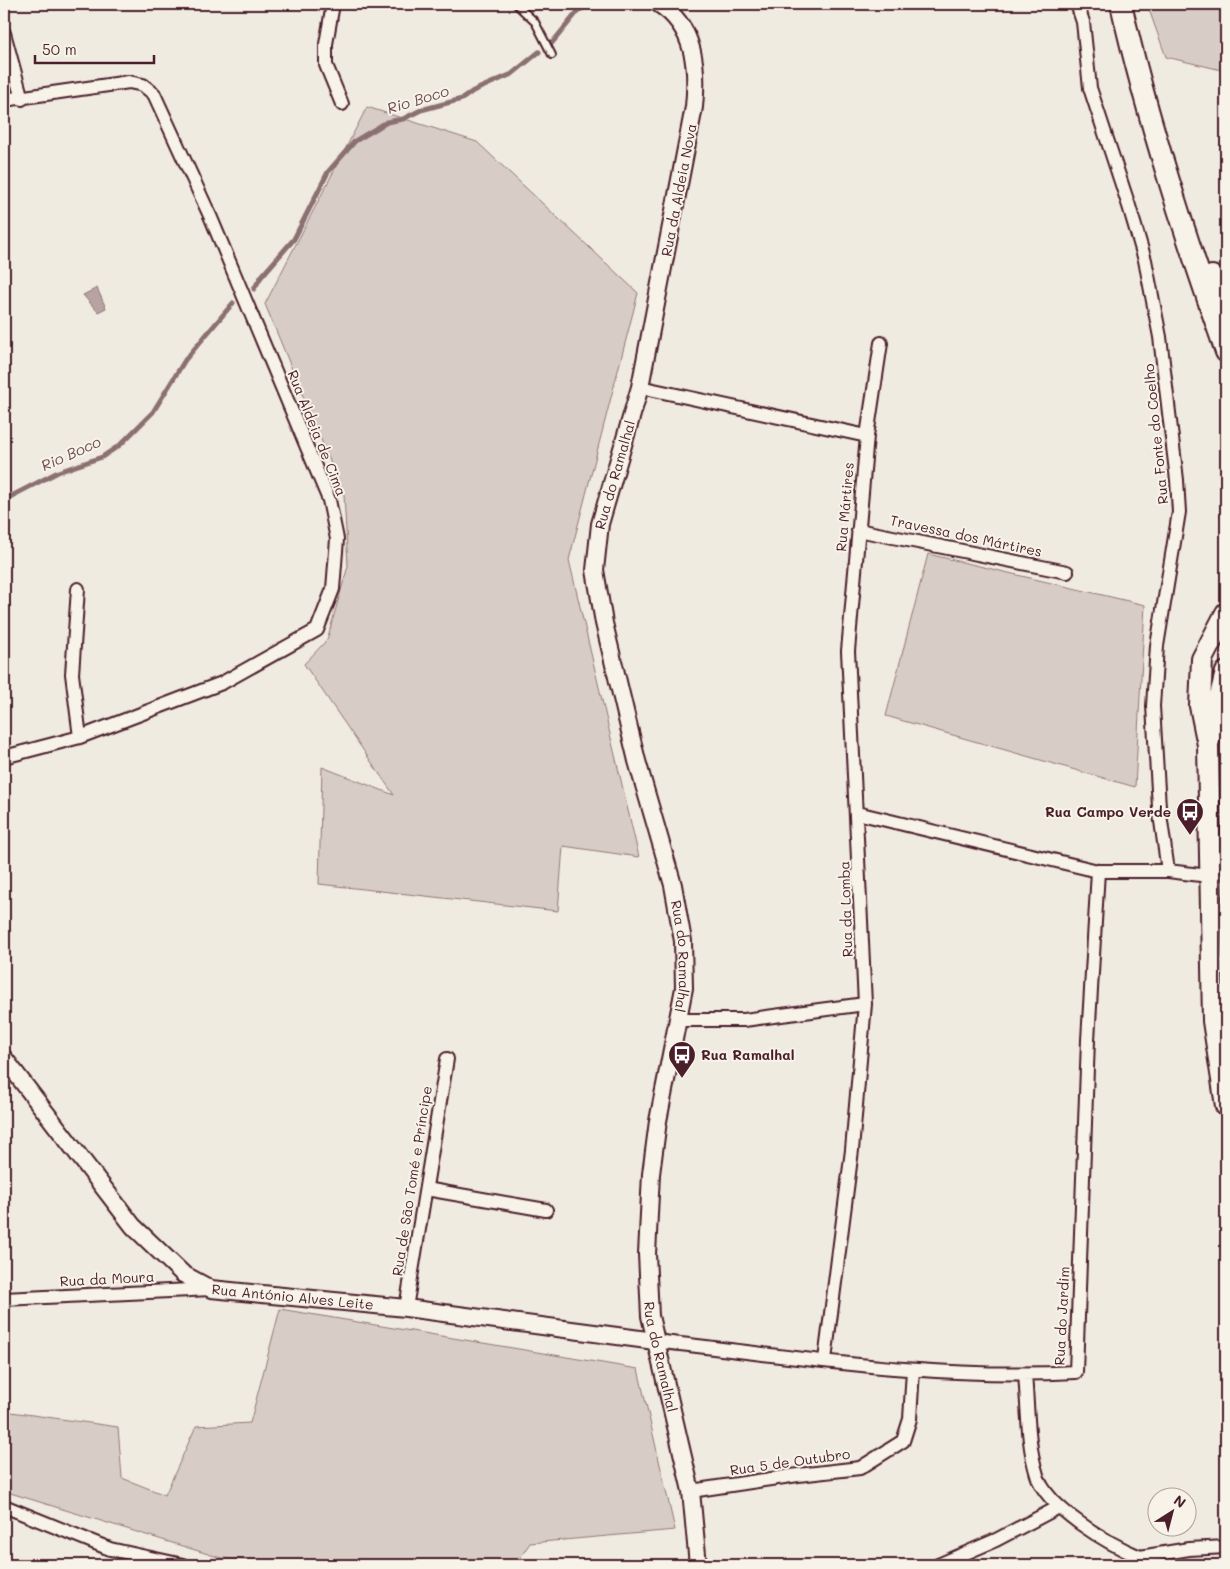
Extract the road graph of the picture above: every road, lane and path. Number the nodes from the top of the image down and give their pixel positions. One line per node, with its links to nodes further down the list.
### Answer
1 (333, 4): 10 (street)
2 (516, 4): 7 (lane)
3 (659, 4): 15 (street, Rua da Aldeia Nova)
4 (1076, 4): 27 (street, Rua Fonte do Coelho)
5 (1121, 4): 11 (main road)
6 (4, 33): 8 (street)
7 (552, 55)
8 (22, 99): 9 (street); 22 (street, Rua Aldeia de Cima)
9 (4, 100)
10 (342, 104)
11 (1156, 134): 12 (main road); 14 (main road)
12 (1226, 309)
13 (881, 343): 16 (street, Rua Mártires)
14 (1226, 352)
15 (640, 387): 16 (street); 30 (street, Rua do Ramalhal)
16 (867, 436): 17 (street, Rua Mártires)
17 (858, 530): 18 (street, Travessa dos Mártires); 25 (street, Rua Mártires)
18 (1067, 572)
19 (78, 589): 22 (street)
20 (1226, 613): 23 (main road)
21 (1226, 672): 23 (main road)
22 (80, 737): 24 (street, Rua Aldeia de Cima)
23 (1208, 745): 28 (main road)
24 (4, 757)
25 (857, 813): 26 (street); 29 (street, Rua da Lomba)
26 (1098, 871): 27 (street); 42 (street, Rua do Jardim)
27 (1168, 871): 28 (street)
28 (1209, 876): 33 (main road)
29 (865, 1004): 30 (street); 40 (street, Rua da Lomba)
30 (679, 1020): 39 (street, Rua do Ramalhal)
31 (4, 1058): 36 (street, Rua António Alves Leite)
32 (447, 1059): 34 (street, Rua de São Tomé e Príncipe)
33 (1226, 1106)
34 (426, 1189): 35 (street); 38 (street, Rua de São Tomé e Príncipe)
35 (546, 1210)
36 (211, 1289): 37 (street, Rua da Moura); 38 (street, Rua António Alves Leite)
37 (4, 1299)
38 (406, 1308): 39 (street, Rua António Alves Leite)
39 (655, 1342): 40 (street, Rua do Jardim); 43 (street, Rua do Ramalhal)
40 (825, 1360): 41 (street, Rua do Jardim)
41 (913, 1370): 42 (street, Rua do Jardim); 43 (street, Rua 5 de Outubro)
42 (1025, 1375): 45 (street)
43 (691, 1491): 49 (street, Rua do Ramalhal)
44 (4, 1506): 48 (street)
45 (1059, 1507): 47 (street); 50 (street)
46 (1226, 1547): 47 (street)
47 (1138, 1561)
48 (183, 1565)
49 (698, 1565)
50 (938, 1565)

